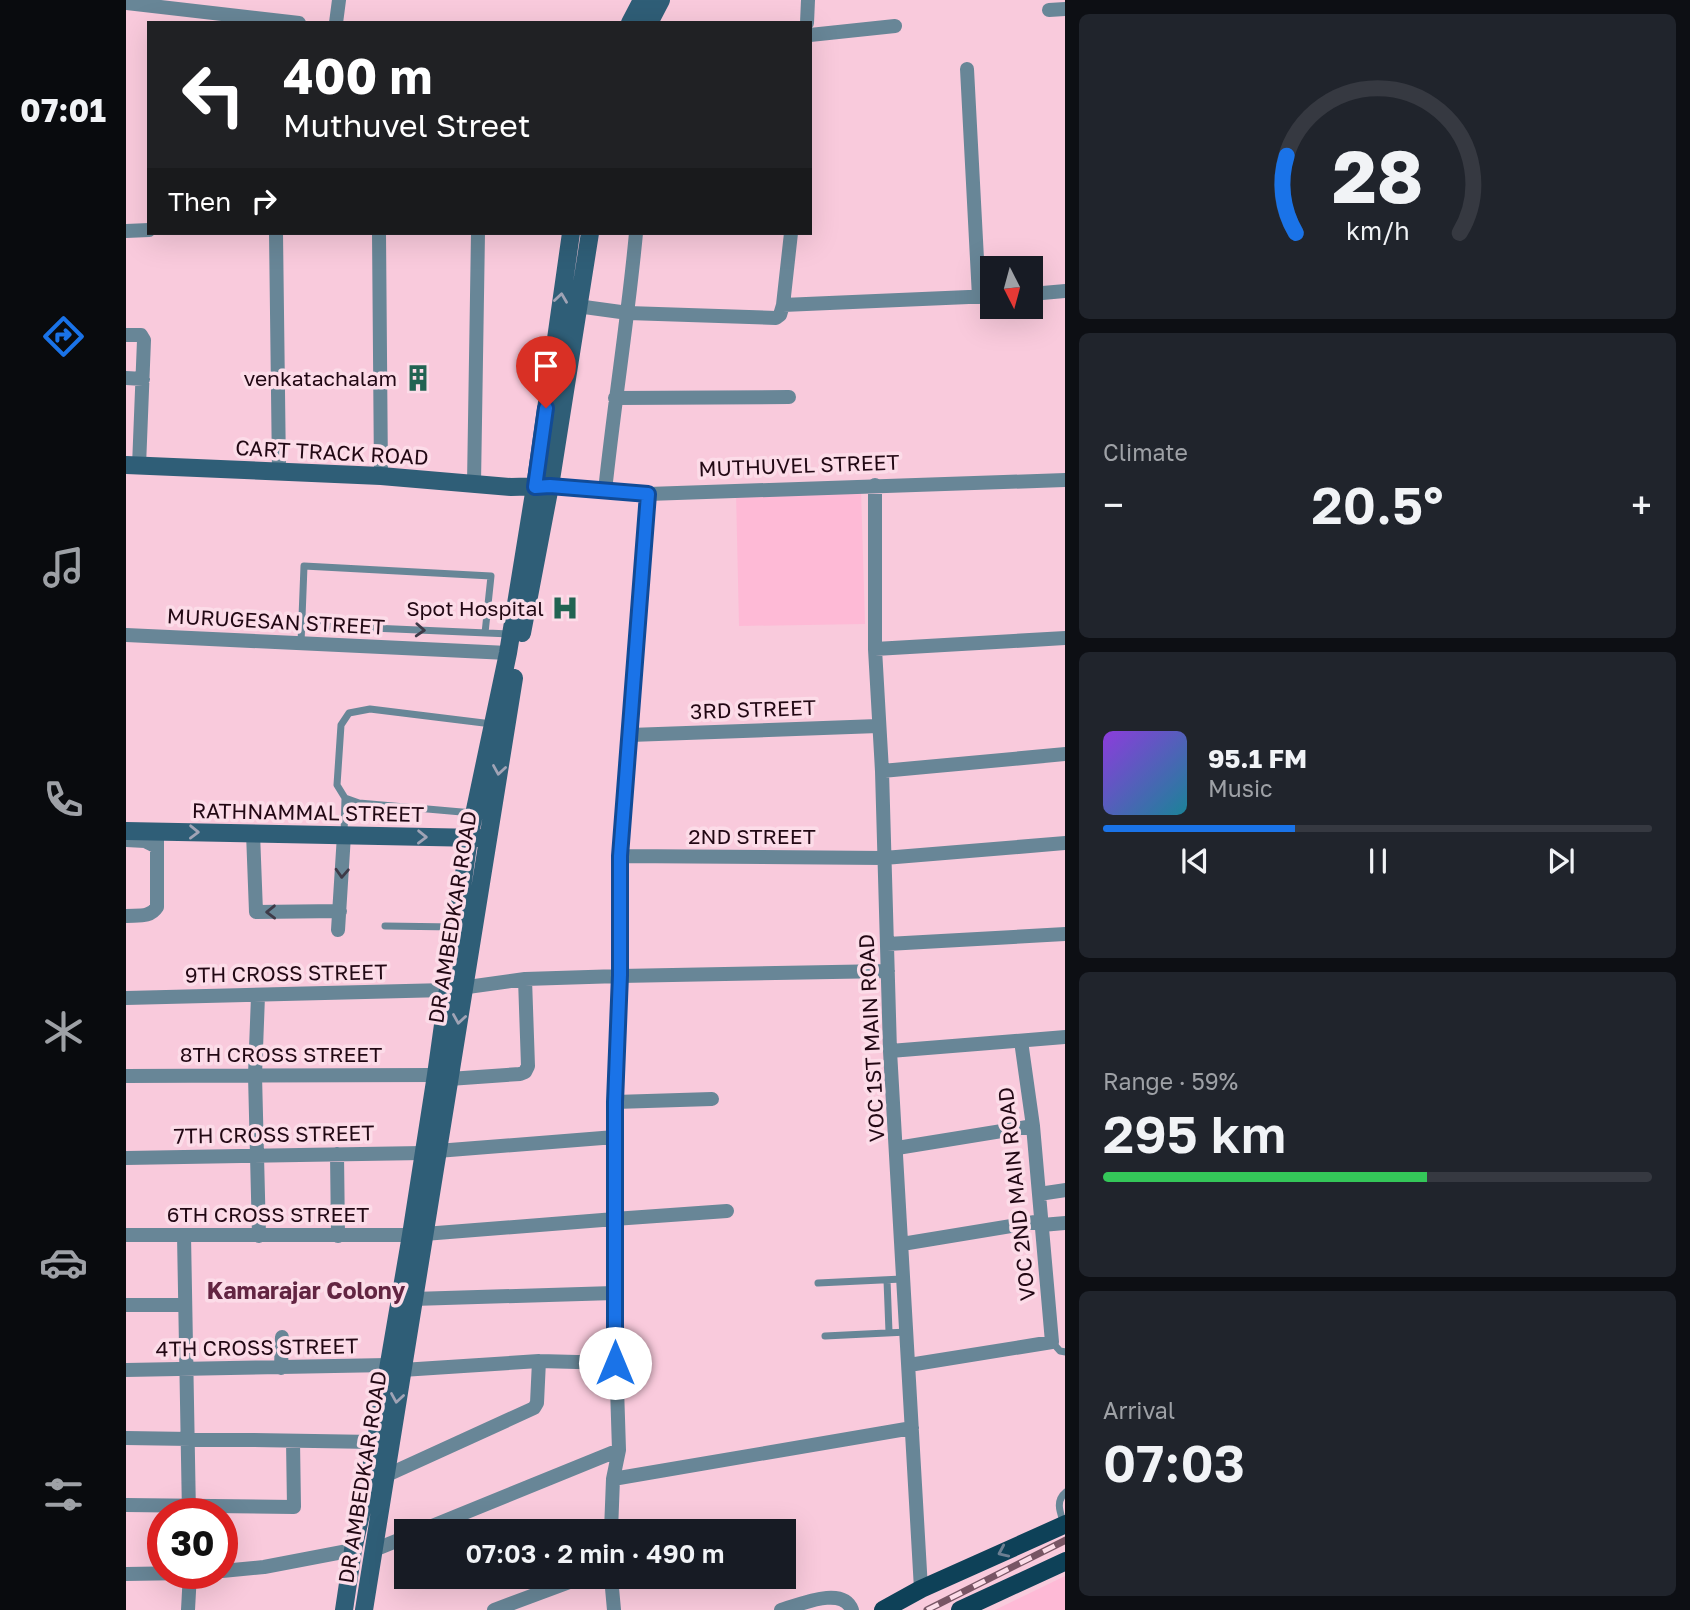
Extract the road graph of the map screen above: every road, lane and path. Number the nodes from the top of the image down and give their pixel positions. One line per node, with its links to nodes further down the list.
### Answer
1 (340, 0): 10 (street)
2 (642, 0): 11 (main road)
3 (661, 0): 12 (main road)
4 (808, 0): 13 (street)
5 (126, 3): 6 (street)
6 (202, 6): 9 (street)
7 (1065, 9): 8 (street)
8 (1049, 10)
9 (270, 21)
10 (336, 21)
11 (631, 21)
12 (650, 21)
13 (807, 21)
14 (895, 26): 15 (street)
15 (812, 35)
16 (967, 69): 26 (street)
17 (147, 230): 18 (street)
18 (126, 231)
19 (276, 235): 39 (street)
20 (379, 235): 40 (street)
21 (478, 235): 42 (street)
22 (571, 235): 44 (main road, one-way to 22)
23 (590, 235): 31 (main road, DR AMBEDKAR ROAD)
24 (636, 235): 32 (street)
25 (790, 235): 30 (street)
26 (983, 256)
27 (1065, 291): 28 (street)
28 (1043, 293)
29 (980, 297): 30 (street)
30 (783, 305): 32 (street)
31 (577, 306): 32 (street); 44 (main road, DR AMBEDKAR ROAD)
32 (628, 313): 37 (street)
33 (131, 331): 35 (street)
34 (126, 378): 35 (street)
35 (143, 379): 38 (street)
36 (789, 397): 37 (street)
37 (615, 398): 45 (street)
38 (133, 465): 39 (main road, CART TRACK ROAD)
39 (279, 471): 40 (main road, CART TRACK ROAD)
40 (382, 476): 42 (main road, CART TRACK ROAD)
41 (1065, 480): 43 (street, MUTHUVEL STREET)
42 (474, 484): 44 (main road, CART TRACK ROAD)
43 (875, 485): 46 (street, MUTHUVEL STREET); 53 (street, VOC 1ST MAIN ROAD)
44 (542, 487): 45 (street, MUTHUVEL STREET); 52 (main road, DR AMBEDKAR ROAD); 65 (main road, DR AMBEDKAR ROAD, one-way to 65)
45 (605, 491): 46 (street, MUTHUVEL STREET)
46 (648, 494): 56 (street)
47 (303, 625): 48 (lane, one-way to 48); 48 (lane); 51 (lane)
48 (485, 633): 52 (lane)
49 (126, 635): 51 (street, MURUGESAN STREET)
50 (1065, 638): 53 (street)
51 (301, 643): 52 (street, MURUGESAN STREET)
52 (509, 644): 54 (main road, DR AMBEDKAR ROAD)
53 (875, 649): 55 (street, VOC 1ST MAIN ROAD)
54 (492, 724): 59 (lane); 60 (main road, DR AMBEDKAR ROAD)
55 (878, 726): 56 (street, 3RD STREET); 58 (street, VOC 1ST MAIN ROAD)
56 (630, 735): 69 (street)
57 (1065, 754): 58 (street)
58 (882, 771): 70 (street, VOC 1ST MAIN ROAD)
59 (345, 798): 60 (lane); 63 (lane)
60 (474, 813): 64 (main road, DR AMBEDKAR ROAD)
61 (126, 831): 66 (main road, RATHNAMMAL STREET)
62 (253, 833): 63 (main road, RATHNAMMAL STREET); 66 (main road, RATHNAMMAL STREET, one-way to 62); 71 (street, one-way to 62)
63 (344, 835): 64 (main road, RATHNAMMAL STREET, one-way to 64); 71 (street, one-way to 71)
64 (469, 838): 65 (main road, RATHNAMMAL STREET); 74 (main road, DR AMBEDKAR ROAD)
65 (488, 838): 81 (main road, DR AMBEDKAR ROAD)
66 (157, 839): 67 (street); 72 (street)
67 (126, 840)
68 (1065, 843): 70 (street, 2ND STREET)
69 (620, 856): 70 (street, 2ND STREET); 79 (street)
70 (884, 858): 77 (street, VOC 1ST MAIN ROAD)
71 (340, 911): 75 (street)
72 (126, 916)
73 (385, 926): 74 (lane)
74 (456, 927): 81 (main road, DR AMBEDKAR ROAD)
75 (338, 930)
76 (1065, 934): 77 (street)
77 (887, 944): 78 (street, VOC 1ST MAIN ROAD)
78 (888, 971): 79 (street, 9TH CROSS STREET); 86 (street, VOC 1ST MAIN ROAD)
79 (620, 975): 80 (street, 9TH CROSS STREET); 91 (street)
80 (524, 979): 81 (street, 9TH CROSS STREET); 89 (street, 8TH CROSS STREET)
81 (455, 989): 82 (street, 9TH CROSS STREET); 89 (main road, DR AMBEDKAR ROAD)
82 (258, 996): 83 (street, 9TH CROSS STREET); 87 (street)
83 (126, 998)
84 (1065, 1037): 85 (street)
85 (1021, 1041): 86 (street); 92 (street, VOC 2ND MAIN ROAD)
86 (890, 1051): 94 (street, VOC 1ST MAIN ROAD)
87 (255, 1075): 88 (street, 8TH CROSS STREET); 89 (street, 8TH CROSS STREET); 97 (street)
88 (126, 1076)
89 (443, 1077): 95 (main road, DR AMBEDKAR ROAD)
90 (712, 1099): 91 (street)
91 (615, 1102): 93 (street)
92 (1033, 1126): 94 (street); 100 (street, VOC 2ND MAIN ROAD)
93 (615, 1137): 95 (street, 7TH CROSS STREET); 102 (street)
94 (897, 1148): 110 (street, VOC 1ST MAIN ROAD)
95 (430, 1152): 96 (street, 7TH CROSS STREET); 106 (main road, DR AMBEDKAR ROAD)
96 (337, 1154): 97 (street, 7TH CROSS STREET); 109 (street)
97 (257, 1155): 98 (street, 7TH CROSS STREET); 108 (street)
98 (126, 1158)
99 (1065, 1190): 100 (street)
100 (1039, 1194): 103 (street, VOC 2ND MAIN ROAD)
101 (727, 1211): 102 (street, 6TH CROSS STREET)
102 (615, 1219): 106 (street, 6TH CROSS STREET); 114 (street)
103 (1041, 1223): 104 (street); 110 (street); 122 (street, VOC 2ND MAIN ROAD)
104 (1065, 1223)
105 (184, 1235): 107 (street, 6TH CROSS STREET); 108 (street, 6TH CROSS STREET); 116 (street)
106 (417, 1235): 109 (street, 6TH CROSS STREET); 115 (main road, DR AMBEDKAR ROAD); 128 (main road, DR AMBEDKAR ROAD)
107 (126, 1236)
108 (259, 1236): 109 (street, 6TH CROSS STREET)
109 (338, 1236)
110 (902, 1244): 111 (street, VOC 1ST MAIN ROAD)
111 (902, 1279): 112 (lane); 119 (street, VOC 1ST MAIN ROAD)
112 (887, 1280): 113 (lane); 118 (lane)
113 (818, 1283)
114 (614, 1293): 115 (street); 125 (street)
115 (413, 1299): 128 (main road, DR AMBEDKAR ROAD)
116 (185, 1304): 117 (street); 129 (street)
117 (126, 1305)
118 (889, 1332): 119 (lane); 120 (lane)
119 (907, 1332): 126 (street, VOC 1ST MAIN ROAD)
120 (825, 1336)
121 (282, 1337): 127 (street)
122 (1052, 1342): 123 (lane); 126 (street)
123 (1065, 1352)
124 (539, 1361): 125 (street, 4TH CROSS STREET); 128 (street, 4TH CROSS STREET); 137 (street)
125 (615, 1363): 136 (street)
126 (909, 1364): 131 (street, VOC 1ST MAIN ROAD)
127 (281, 1367): 128 (street, 4TH CROSS STREET); 129 (street, 4TH CROSS STREET)
128 (395, 1368): 135 (main road, DR AMBEDKAR ROAD); 137 (main road, DR AMBEDKAR ROAD, one-way to 137)
129 (186, 1369): 130 (street, 4TH CROSS STREET); 133 (street)
130 (126, 1370)
131 (912, 1428): 138 (street); 157 (street, VOC 1ST MAIN ROAD)
132 (126, 1437): 133 (street)
133 (187, 1439): 134 (street); 140 (street)
134 (293, 1441): 135 (street); 143 (street)
135 (374, 1442): 148 (main road, DR AMBEDKAR ROAD)
136 (619, 1450): 138 (street); 144 (street)
137 (385, 1476): 149 (main road, DR AMBEDKAR ROAD)
138 (613, 1479): 145 (street)
139 (1065, 1492): 146 (lane)
140 (189, 1498)
141 (126, 1505): 142 (street)
142 (147, 1507)
143 (238, 1509)
144 (449, 1519)
145 (611, 1519)
146 (1065, 1525): 157 (main road, one-way to 157)
147 (394, 1542): 149 (street)
148 (353, 1550): 151 (street); 159 (main road, DR AMBEDKAR ROAD)
149 (374, 1550): 160 (main road, DR AMBEDKAR ROAD)
150 (1065, 1561): 166 (main road)
151 (238, 1569)
152 (126, 1574): 153 (street)
153 (147, 1574)
154 (189, 1589): 158 (street)
155 (551, 1589): 161 (street)
156 (612, 1589): 162 (street)
157 (921, 1589): 165 (main road)
158 (188, 1610)
159 (344, 1610)
160 (364, 1610)
161 (494, 1610)
162 (614, 1610)
163 (781, 1610): 164 (street)
164 (852, 1610)
165 (883, 1610)
166 (960, 1610)

